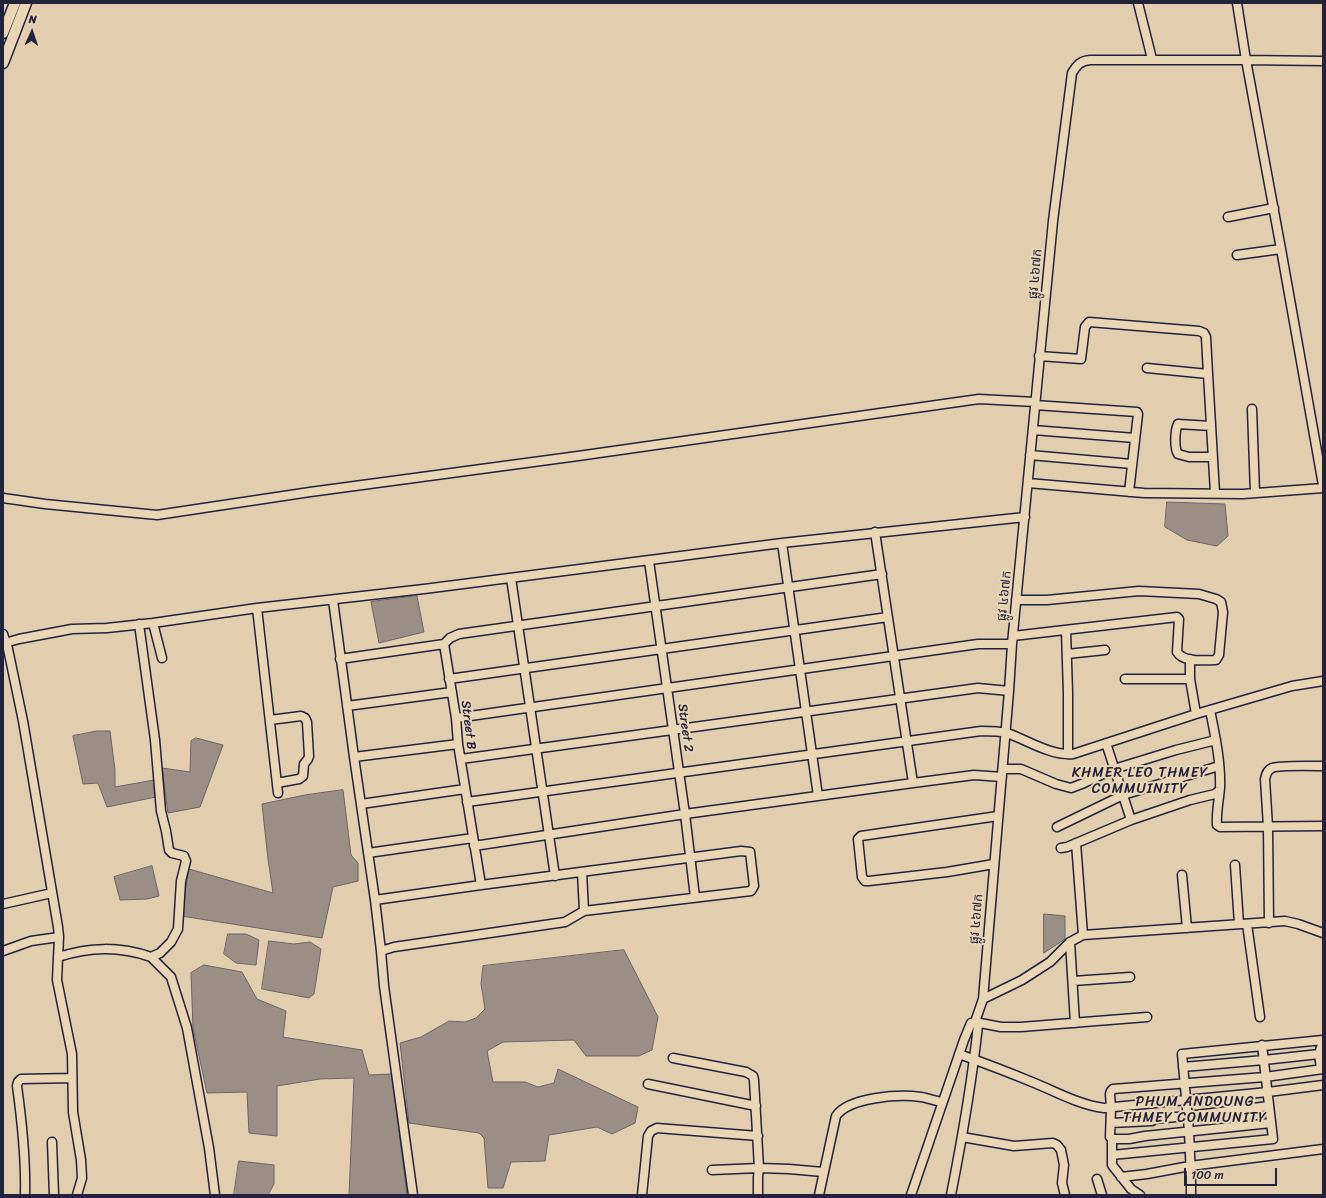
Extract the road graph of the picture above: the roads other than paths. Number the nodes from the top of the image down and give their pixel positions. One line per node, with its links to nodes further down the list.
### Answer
1 (15, 3): 5 (main road)
2 (26, 3): 9 (main road)
3 (1138, 3): 6 (street)
4 (1237, 3): 7 (street)
5 (3, 33)
6 (1152, 59): 7 (street, ផ្លូវ ៤៦៧ក); 14 (street, ផ្លូវ ៤៦៧ក)
7 (1246, 60): 8 (street, ផ្លូវ ៤៦៧ក); 10 (street)
8 (1323, 61)
9 (3, 63)
10 (1274, 208): 11 (street); 12 (street)
11 (1228, 217)
12 (1282, 249): 13 (street); 26 (street)
13 (1237, 255)
14 (1039, 356): 16 (street); 17 (street, ផ្លូវ ៤៦៧ក)
15 (1147, 368): 16 (street)
16 (1208, 374): 19 (street)
17 (1035, 404): 20 (street, ផ្លូវ ៤៦៧ក); 21 (street); 30 (street)
18 (1252, 409): 29 (street)
19 (1211, 426): 23 (street); 23 (street)
20 (1033, 430): 21 (street); 22 (street, ផ្លូវ ៤៦៧ក)
21 (1135, 438): 24 (street)
22 (1030, 455): 24 (street); 25 (street, ផ្លូវ ៤៦៧ក)
23 (1213, 457): 28 (street)
24 (1132, 464): 27 (street)
25 (1028, 483): 27 (street); 31 (street, ផ្លូវ ៤៦៧ក)
26 (1323, 486): 29 (street)
27 (1129, 492): 28 (street)
28 (1216, 493): 29 (street)
29 (1255, 493)
30 (3, 498)
31 (1025, 517): 32 (street); 39 (street, ផ្លូវ ៤៦៧ក)
32 (875, 532): 33 (street); 35 (street)
33 (782, 544): 34 (street); 37 (street)
34 (649, 562): 36 (street); 40 (street, Street 2)
35 (882, 574): 37 (street); 42 (street)
36 (511, 578): 38 (street); 45 (street)
37 (788, 588): 40 (street); 46 (street)
38 (333, 600): 41 (street); 56 (street)
39 (1016, 600): 49 (street, ផ្លូវ ៤៦៧ក); 57 (street)
40 (655, 606): 45 (street); 51 (street, Street 2)
41 (257, 608): 43 (street); 74 (street)
42 (888, 617): 46 (street); 54 (street)
43 (153, 623): 44 (street); 55 (street)
44 (139, 624): 48 (street); 134 (street)
45 (518, 626): 50 (street); 58 (street)
46 (794, 630): 51 (street); 59 (street)
47 (1066, 630): 49 (street); 53 (street); 57 (street)
48 (4, 638): 119 (street)
49 (1012, 640): 54 (street); 65 (street, ផ្លូវ ៤៦៧ក)
50 (444, 644): 56 (street); 60 (street, Street B)
51 (661, 649): 58 (street); 64 (street, Street 2)
52 (1105, 650): 53 (street)
53 (1067, 654): 83 (street)
54 (894, 656): 59 (street); 67 (street)
55 (162, 658)
56 (340, 659): 68 (street)
57 (1190, 659): 62 (street)
58 (524, 669): 60 (street); 69 (street)
59 (800, 669): 64 (street); 71 (street)
60 (449, 679): 66 (street, Street B)
61 (1125, 679): 62 (street)
62 (1190, 679): 72 (street)
63 (1323, 681): 70 (street)
64 (667, 688): 69 (street); 75 (street, Street 2)
65 (1009, 691): 67 (street); 76 (street, ផ្លូវ ៤៦៧ក)
66 (452, 692): 68 (street); 73 (street, Street B)
67 (900, 699): 71 (street); 78 (street)
68 (347, 706): 84 (street)
69 (530, 708): 73 (street); 81 (street)
70 (1210, 710): 72 (street); 77 (street)
71 (806, 712): 75 (street); 82 (street)
72 (1196, 714): 79 (street)
73 (456, 718): 80 (street, Street B)
74 (270, 720): 92 (street); 92 (street)
75 (673, 730): 81 (street); 90 (street, Street 2)
76 (1006, 733): 78 (street); 83 (street); 89 (street, ផ្លូវ ៤៦៧ក)
77 (1216, 740): 86 (street); 88 (street)
78 (907, 741): 82 (street); 91 (street)
79 (1106, 743): 83 (street); 88 (street)
80 (458, 744): 84 (street); 85 (street, Street B)
81 (536, 749): 85 (street); 95 (street)
82 (812, 754): 90 (street); 97 (street)
83 (1068, 754)
84 (354, 758): 100 (street)
85 (461, 759): 93 (street, Street B)
86 (1219, 766): 94 (street); 98 (street)
87 (1323, 766): 106 (street)
88 (1114, 769): 89 (street); 98 (street)
89 (1002, 772): 91 (street); 102 (street, ផ្លូវ ៤៦៧ក)
90 (679, 773): 95 (street); 101 (street, Street 2)
91 (913, 782): 97 (street)
92 (277, 783): 96 (street)
93 (465, 789): 99 (street, Street B); 100 (street)
94 (1219, 791): 103 (street); 106 (street)
95 (542, 792): 99 (street); 107 (street)
96 (278, 793)
97 (818, 796): 101 (street)
98 (1123, 796): 103 (street); 105 (street)
99 (467, 802): 108 (street, Street B)
100 (361, 804): 111 (street)
101 (685, 814): 107 (street); 112 (street, Street 2)
102 (998, 816): 113 (street, ផ្លូវ ៤៦៧ក); 113 (street)
103 (1132, 820): 109 (street)
104 (1323, 826): 106 (street)
105 (1057, 827)
106 (1268, 827): 124 (street)
107 (548, 834): 108 (street); 117 (street)
108 (474, 842): 111 (street); 118 (street, Street B)
109 (1076, 843): 110 (street); 128 (street)
110 (1061, 848)
111 (368, 853): 121 (street)
112 (690, 858): 115 (street); 120 (street, Street 2); 120 (street)
113 (994, 864): 137 (street, ផ្លូវ ៤៦៧ក)
114 (1235, 865): 125 (street)
115 (582, 872): 117 (street); 123 (street)
116 (1182, 875): 126 (street)
117 (555, 876): 118 (street)
118 (481, 885): 121 (street)
119 (52, 893): 122 (street); 129 (street)
120 (695, 898): 123 (street)
121 (375, 900): 132 (street)
122 (3, 904)
123 (584, 911): 132 (street)
124 (1269, 923): 125 (street); 127 (street)
125 (1243, 924): 126 (street); 139 (street)
126 (1187, 928): 128 (street)
127 (1323, 932)
128 (1083, 935): 130 (street)
129 (59, 937): 131 (street); 133 (street)
130 (1070, 942): 136 (street); 137 (street)
131 (3, 951)
132 (381, 951): 183 (street)
133 (58, 957): 134 (street); 152 (street)
134 (151, 957): 182 (street)
135 (1130, 977): 136 (street)
136 (1073, 981): 141 (street)
137 (982, 999): 140 (street, ផ្លូវ ៤៦៧ក)
138 (1147, 1017): 141 (street)
139 (1260, 1017)
140 (975, 1022): 141 (street); 145 (street, ផ្លូវ ៤៦៧ក); 147 (street)
141 (1075, 1023)
142 (1323, 1040): 143 (street)
143 (1262, 1045): 148 (street); 149 (street)
144 (1321, 1050): 148 (street); 150 (street)
145 (959, 1054): 147 (street); 158 (street, ផ្លូវ ៤៦៧ក)
146 (673, 1058): 159 (street)
147 (974, 1060): 161 (street); 167 (street)
148 (1264, 1060): 149 (street); 151 (street)
149 (1183, 1067): 154 (street)
150 (1322, 1069): 151 (street)
151 (1265, 1077): 154 (street); 156 (street)
152 (72, 1078): 179 (street); 181 (street)
153 (648, 1084): 159 (street)
154 (1184, 1084): 157 (street); 161 (street)
155 (1323, 1085): 156 (street)
156 (1268, 1092): 157 (street); 160 (street)
157 (1186, 1101): 161 (street); 162 (street)
158 (942, 1102): 176 (street); 187 (street, ផ្លូវ ៤៦៧ក)
159 (756, 1106): 166 (street)
160 (1269, 1106): 162 (street); 164 (street)
161 (1111, 1108): 163 (street)
162 (1188, 1116): 163 (street); 165 (street)
163 (1111, 1123): 168 (street)
164 (1271, 1123): 165 (street); 170 (street)
165 (1189, 1131): 168 (street); 170 (street)
166 (758, 1136): 174 (street); 184 (street)
167 (962, 1137): 188 (street); 189 (street)
168 (1112, 1139): 172 (street)
169 (52, 1142): 180 (street)
170 (1189, 1148): 172 (street); 173 (street)
171 (1323, 1149): 173 (street)
172 (1112, 1155): 177 (street)
173 (1190, 1166): 177 (street); 192 (street)
174 (759, 1168): 175 (street); 176 (street); 185 (street)
175 (712, 1170)
176 (823, 1172): 186 (street)
177 (1121, 1177): 191 (street)
178 (1098, 1179): 190 (street)
179 (25, 1195)
180 (54, 1195)
181 (77, 1195)
182 (215, 1195)
183 (413, 1195)
184 (642, 1195)
185 (758, 1195)
186 (819, 1195)
187 (911, 1195)
188 (951, 1195)
189 (1065, 1195)
190 (1102, 1195)
191 (1140, 1195)
192 (1191, 1195)

